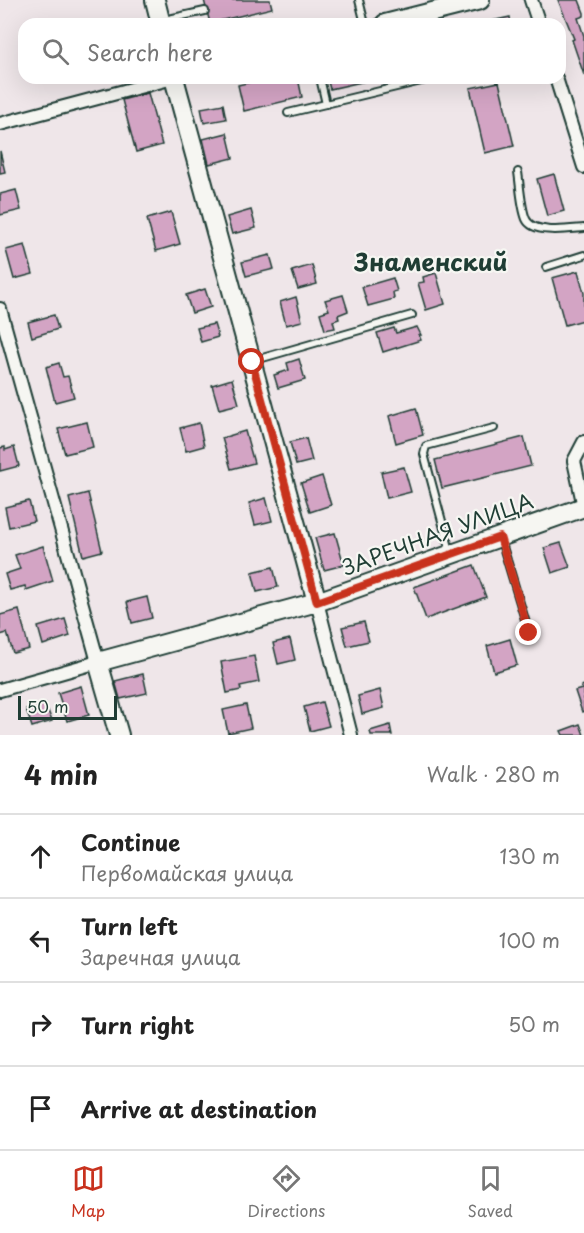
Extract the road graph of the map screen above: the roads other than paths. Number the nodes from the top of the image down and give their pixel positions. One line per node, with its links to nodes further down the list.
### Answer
1 (155, 0): 6 (main road)
2 (359, 0): 8 (lane)
3 (480, 0): 9 (main road)
4 (531, 0): 10 (street)
5 (205, 11): 7 (lane)
6 (159, 18)
7 (176, 18)
8 (364, 18)
9 (409, 18)
10 (537, 18)
11 (150, 84): 18 (street)
12 (175, 84): 26 (main road)
13 (321, 84): 16 (lane)
14 (409, 84): 16 (lane)
15 (558, 84): 19 (street)
16 (326, 104): 17 (lane)
17 (288, 113)
18 (0, 124)
19 (584, 167)
20 (518, 172): 21 (lane)
21 (584, 228)
22 (584, 255): 23 (lane)
23 (546, 267)
24 (0, 309): 34 (street)
25 (412, 315): 26 (lane)
26 (252, 362): 32 (main road)
27 (494, 428): 31 (lane)
28 (584, 442): 29 (street)
29 (584, 507): 30 (main road, ЗАРЕЧНАЯ УЛИЦА)
30 (500, 537): 31 (main road, ЗАРЕЧНАЯ УЛИЦА); 33 (lane)
31 (451, 555): 32 (main road, ЗАРЕЧНАЯ УЛИЦА)
32 (317, 602): 34 (main road, ЗАРЕЧНАЯ УЛИЦА); 37 (street)
33 (529, 633)
34 (98, 662): 35 (street, ЗАРЕЧНАЯ УЛИЦА); 36 (main road)
35 (0, 690)
36 (119, 735)
37 (351, 735)

